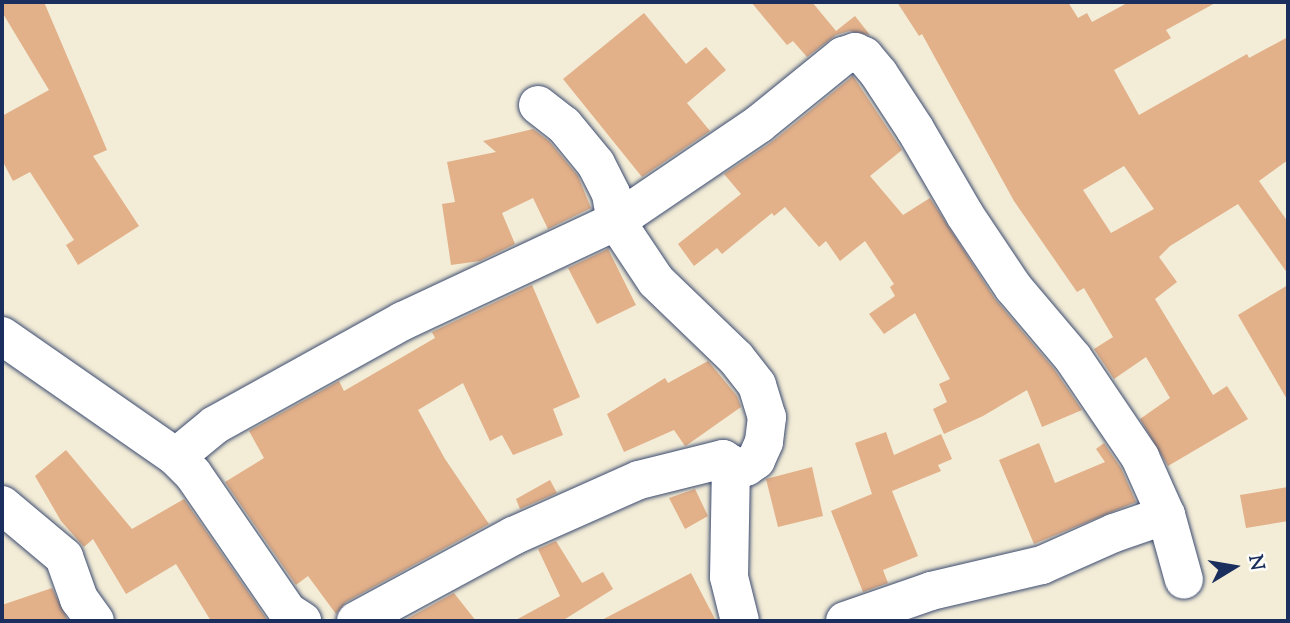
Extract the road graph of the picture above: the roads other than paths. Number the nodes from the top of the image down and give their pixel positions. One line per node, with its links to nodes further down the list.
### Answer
1 (538, 105): 2 (street)
2 (615, 221): 4 (street); 5 (street); 7 (street)
3 (2, 337): 4 (street)
4 (176, 457): 10 (street)
5 (731, 469): 11 (street); 12 (street)
6 (2, 505): 9 (street)
7 (1166, 515): 8 (street); 13 (street)
8 (1184, 580)
9 (95, 621)
10 (302, 621)
11 (356, 621)
12 (740, 621)
13 (845, 621)

